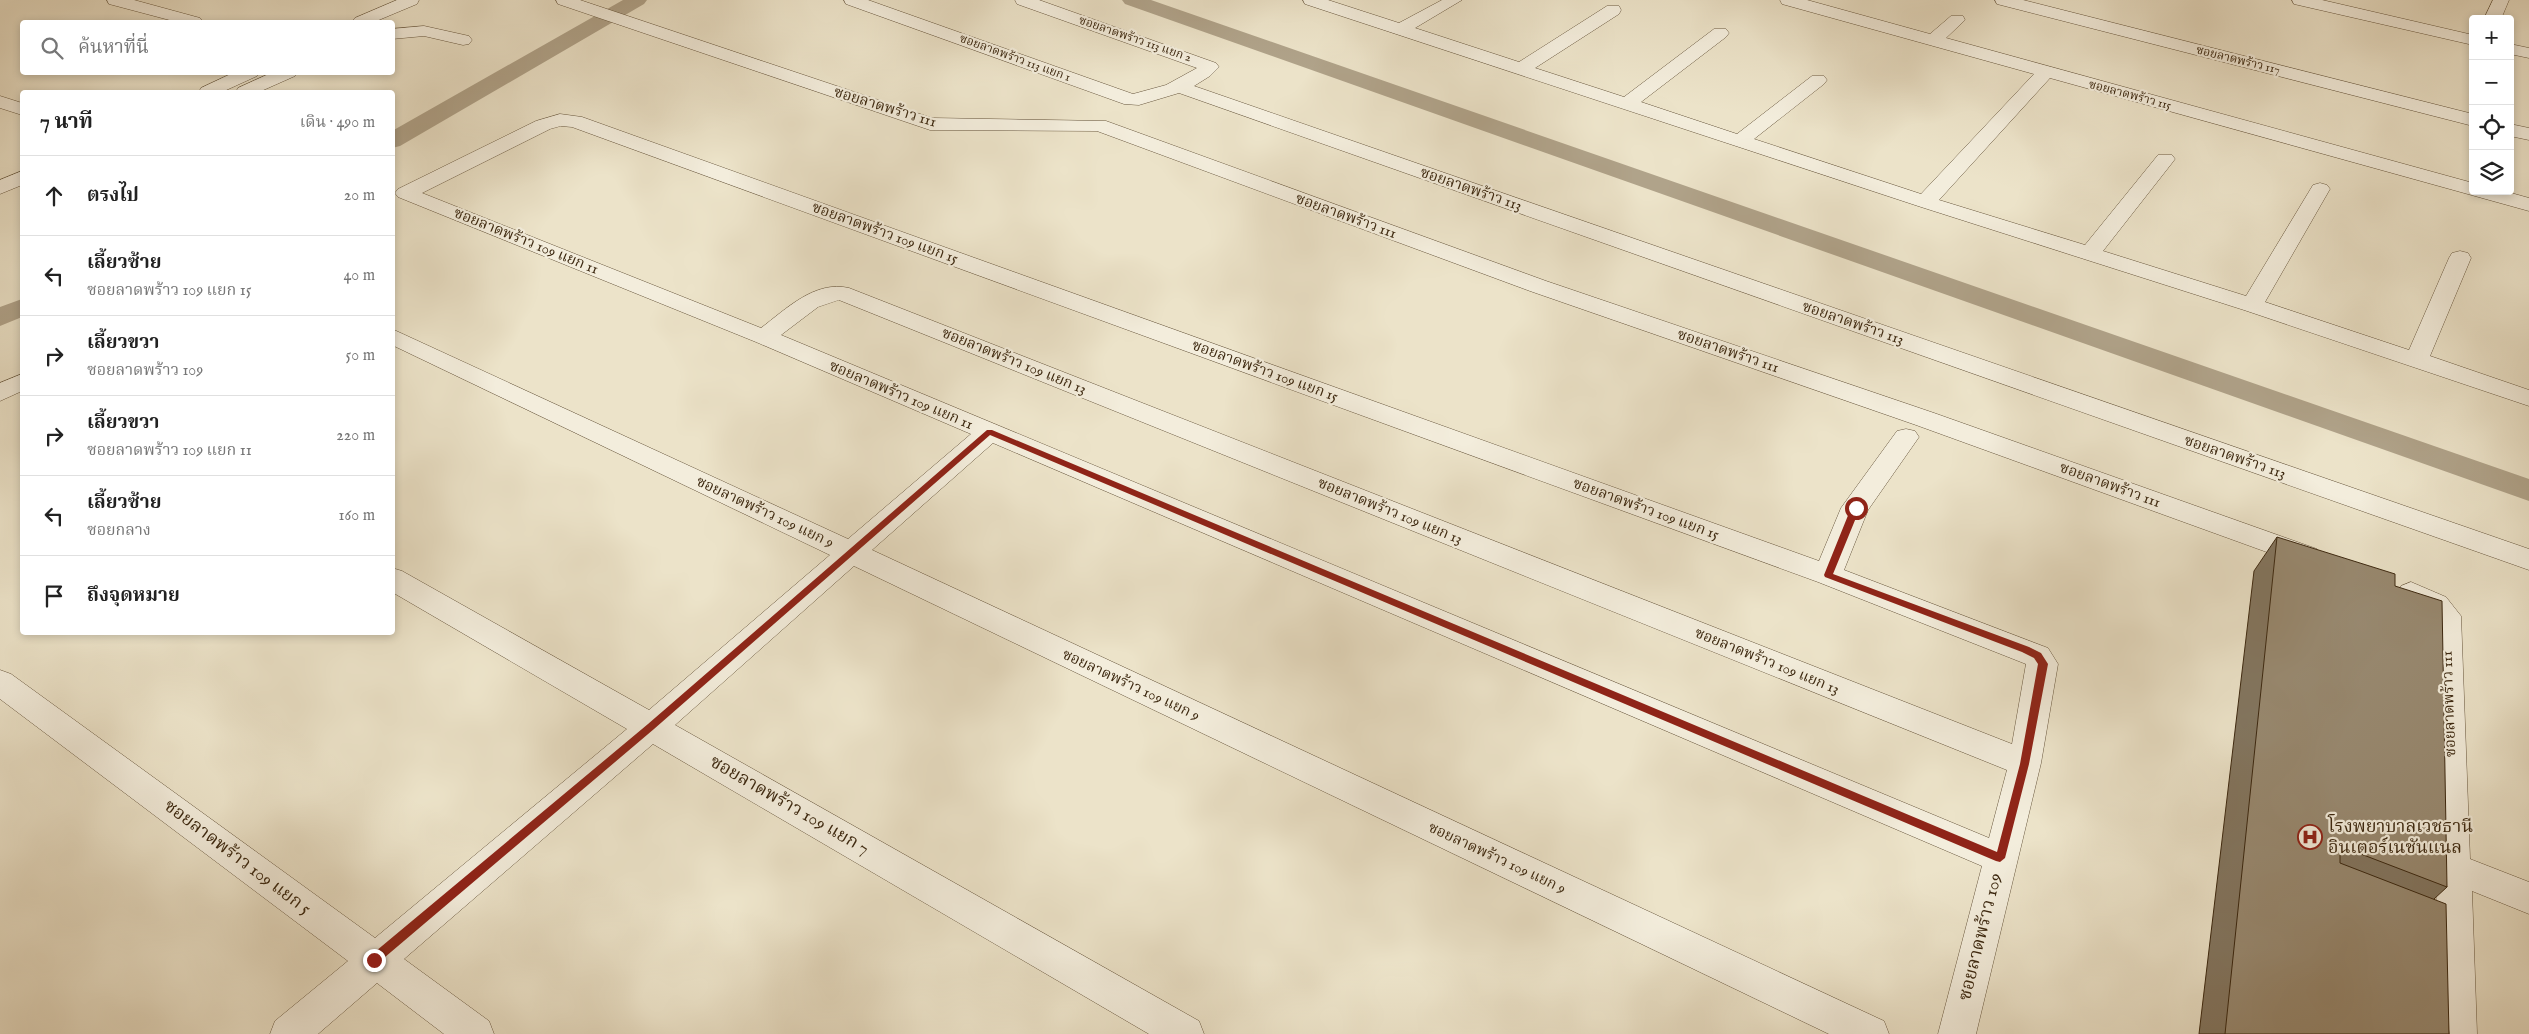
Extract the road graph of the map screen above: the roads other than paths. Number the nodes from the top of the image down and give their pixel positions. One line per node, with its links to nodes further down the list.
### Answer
1 (115, 0): 15 (street)
2 (411, 0): 16 (street)
3 (564, 0): 68 (street, ซอยลาดพร้าว 111)
4 (852, 0): 34 (street, ซอยลาดพร้าว 113 แยก 1)
5 (1023, 0): 34 (street, ซอยลาดพร้าว 113 แยก 2)
6 (1311, 0): 18 (street)
7 (1454, 0): 18 (street)
8 (1788, 0): 24 (street, ซอยลาดพร้าว 115)
9 (2003, 0): 40 (street, ซอยลาดพร้าว 117)
10 (2300, 0): 22 (street)
11 (2341, 0): 19 (street)
12 (2501, 0): 14 (street)
13 (1613, 10): 29 (street)
14 (2494, 15)
15 (187, 20)
16 (366, 20)
17 (1957, 20): 24 (street)
18 (1401, 29): 29 (street)
19 (2469, 29)
20 (1720, 33): 38 (street)
21 (395, 34): 23 (street)
22 (2469, 39)
23 (463, 40)
24 (1933, 40): 30 (street, ซอยลาดพร้าว 115)
25 (2514, 40): 26 (street)
26 (2529, 43)
27 (2514, 49): 28 (street)
28 (2529, 53)
29 (1521, 69): 38 (street)
30 (2046, 72): 48 (street, ซอยลาดพร้าว 115); 52 (street)
31 (245, 75): 35 (street)
32 (282, 75): 36 (street)
33 (1818, 80): 43 (street)
34 (1177, 86): 67 (street, ซอยลาดพร้าว 113)
35 (212, 90)
36 (249, 90)
37 (0, 102): 39 (street)
38 (1627, 104): 43 (street)
39 (20, 108)
40 (2469, 119)
41 (2514, 131): 42 (street)
42 (2529, 134)
43 (1740, 141): 52 (street)
44 (484, 154): 59 (street, ซอยลาดพร้าว 109 แยก 11); 69 (street, ซอยลาดพร้าว 109 แยก 15)
45 (2165, 159): 55 (street)
46 (20, 179): 47 (street)
47 (0, 188)
48 (2469, 188)
49 (2320, 189): 57 (street)
50 (2496, 195): 54 (street)
51 (20, 200): 53 (street)
52 (1924, 202): 55 (street)
53 (0, 204)
54 (2529, 204)
55 (2089, 254): 57 (street)
56 (2460, 258): 60 (street)
57 (2252, 305): 60 (street)
58 (395, 337): 66 (street, ซอยลาดพร้าว 109 แยก 9)
59 (764, 337): 64 (street, ซอยลาดพร้าว 109 แยก 11); 75 (street, ซอยลาดพร้าว 109 แยก 13)
60 (2416, 360): 63 (street)
61 (20, 383): 62 (street)
62 (0, 393)
63 (2529, 398)
64 (990, 432): 66 (street); 76 (street, ซอยลาดพร้าว 109 แยก 11)
65 (1906, 437): 69 (street)
66 (850, 553): 74 (street); 83 (street, ซอยลาดพร้าว 109 แยก 9)
67 (2529, 560)
68 (2328, 563)
69 (1828, 575): 72 (street, ซอยลาดพร้าว 109 แยก 15)
70 (395, 580): 74 (street, ซอยลาดพร้าว 109 แยก 7)
71 (2393, 586): 77 (street, ซอยลาดพร้าว 111)
72 (2043, 664): 75 (street, ซอยลาดพร้าว 109)
73 (0, 682): 79 (street, ซอยลาดพร้าว 109 แยก 5)
74 (651, 727): 79 (street); 82 (street, ซอยลาดพร้าว 109 แยก 7)
75 (2025, 764): 76 (street, ซอยลาดพร้าว 109)
76 (2000, 858): 84 (street, ซอยลาดพร้าว 109)
77 (2455, 869): 78 (street); 85 (street, ซอยลาดพร้าว 111)
78 (2529, 898)
79 (374, 960): 80 (street); 81 (street, ซอยลาดพร้าว 109 แยก 5)
80 (289, 1034)
81 (475, 1034)
82 (1185, 1034)
83 (1870, 1034)
84 (1957, 1034)
85 (2458, 1034)

